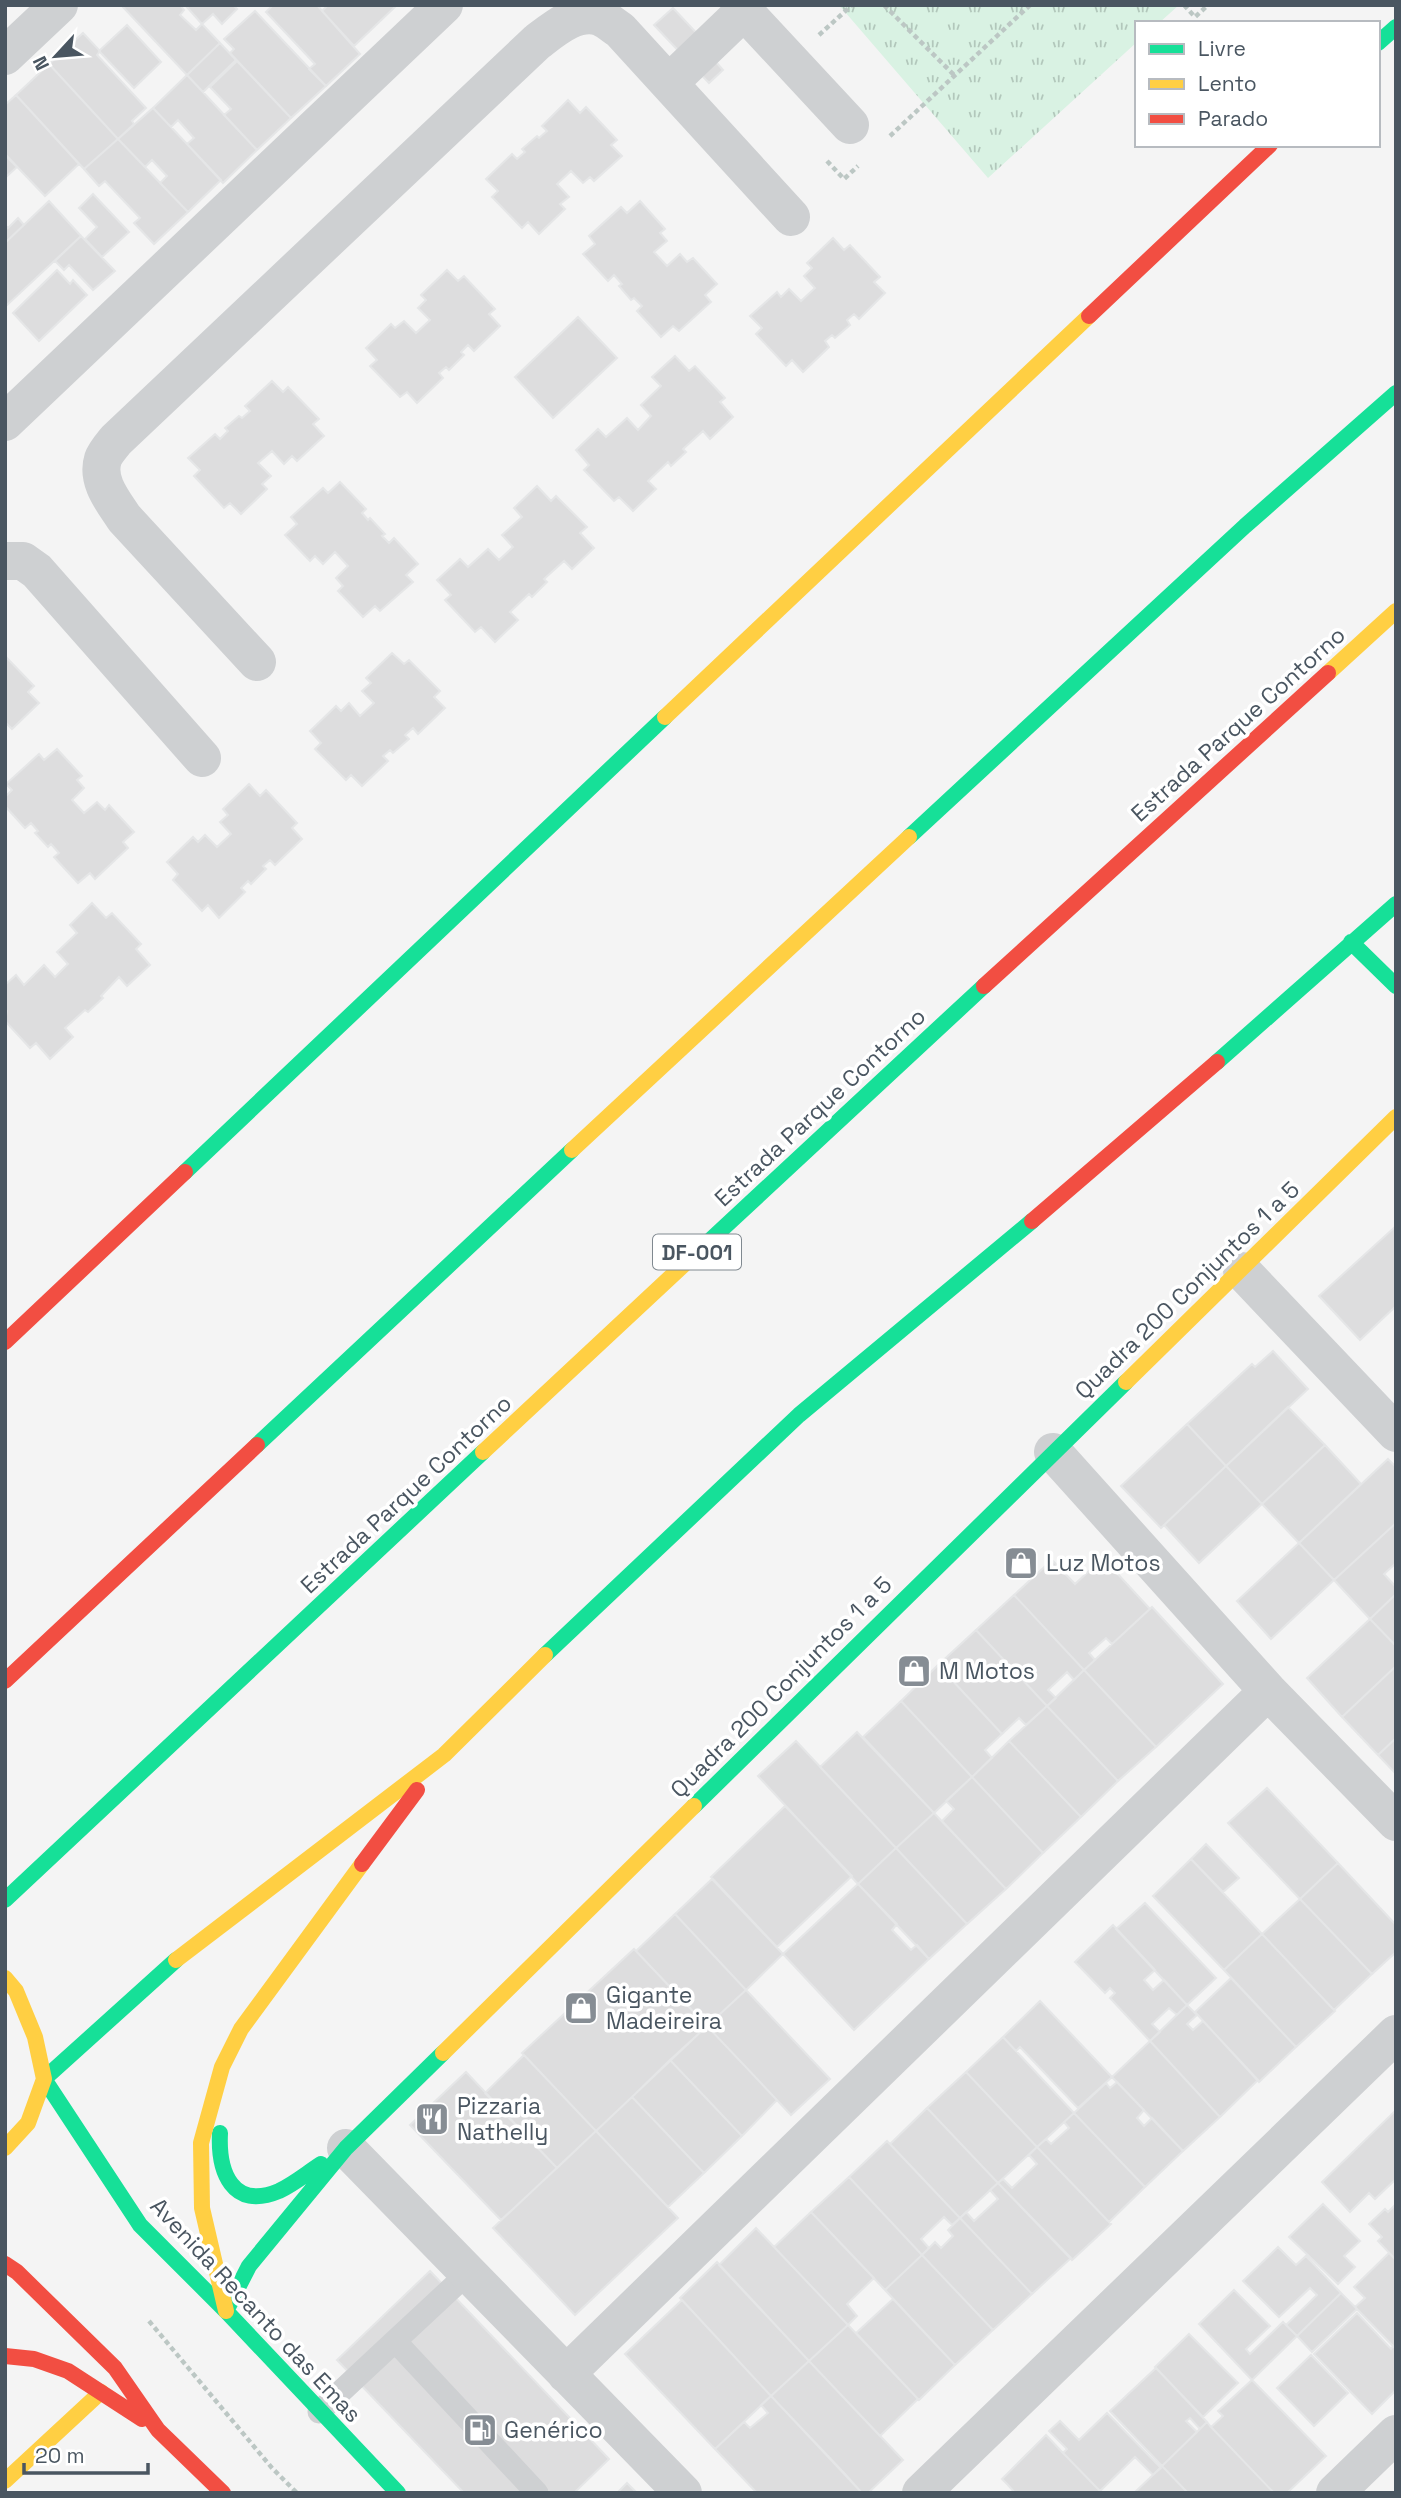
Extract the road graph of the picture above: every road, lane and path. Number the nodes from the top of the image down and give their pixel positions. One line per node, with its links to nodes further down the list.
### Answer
1 (59, 5): 9 (street)
2 (444, 5): 16 (street)
3 (884, 5): 10 (path)
4 (1184, 5): 5 (path)
5 (1208, 5)
6 (741, 8): 11 (street); 12 (street)
7 (1396, 27): 8 (main road)
8 (1380, 41)
9 (5, 56)
10 (955, 76)
11 (669, 83): 14 (street); 19 (street)
12 (850, 125)
13 (1268, 147): 26 (main road)
14 (790, 216)
15 (1396, 393): 29 (main road)
16 (11, 405)
17 (5, 561): 20 (street)
18 (1396, 611): 33 (main road, Estrada Parque Contorno / DF-001)
19 (257, 662)
20 (202, 758)
21 (1396, 904): 22 (main road)
22 (1351, 942): 23 (main road); 31 (main road)
23 (1396, 986)
24 (1396, 1117): 25 (main road, Quadra 200 Conjuntos 1 a 5)
25 (1242, 1270): 27 (street); 28 (main road, Quadra 200 Conjuntos 1 a 5)
26 (5, 1342)
27 (1396, 1433)
28 (1053, 1452): 30 (street); 39 (main road, Quadra 200 Conjuntos 1 a 5)
29 (5, 1681)
30 (1268, 1691): 32 (street); 46 (street)
31 (444, 1755): 36 (main road); 37 (main road)
32 (1396, 1822)
33 (5, 1900)
34 (11, 1984): 37 (main road)
35 (1393, 2042): 57 (street)
36 (222, 2067): 39 (main road); 42 (main road)
37 (44, 2079): 38 (main road); 42 (main road, Avenida Recanto das Emas)
38 (5, 2148)
39 (346, 2148): 41 (street); 42 (main road, Quadra 200 Conjuntos 1 a 5)
40 (5, 2264): 49 (main road)
41 (467, 2274): 44 (lane); 46 (street)
42 (226, 2311): 48 (main road, Avenida Recanto das Emas)
43 (149, 2321): 53 (path)
44 (395, 2341): 48 (lane); 55 (lane)
45 (5, 2356): 47 (main road)
46 (566, 2375): 56 (street)
47 (101, 2392): 49 (main road); 51 (main road)
48 (320, 2412): 54 (main road, Avenida Recanto das Emas)
49 (158, 2430): 52 (main road)
50 (1396, 2434): 58 (street)
51 (5, 2481)
52 (223, 2493)
53 (297, 2493)
54 (398, 2493)
55 (537, 2493)
56 (683, 2493)
57 (921, 2493)
58 (1335, 2493)

